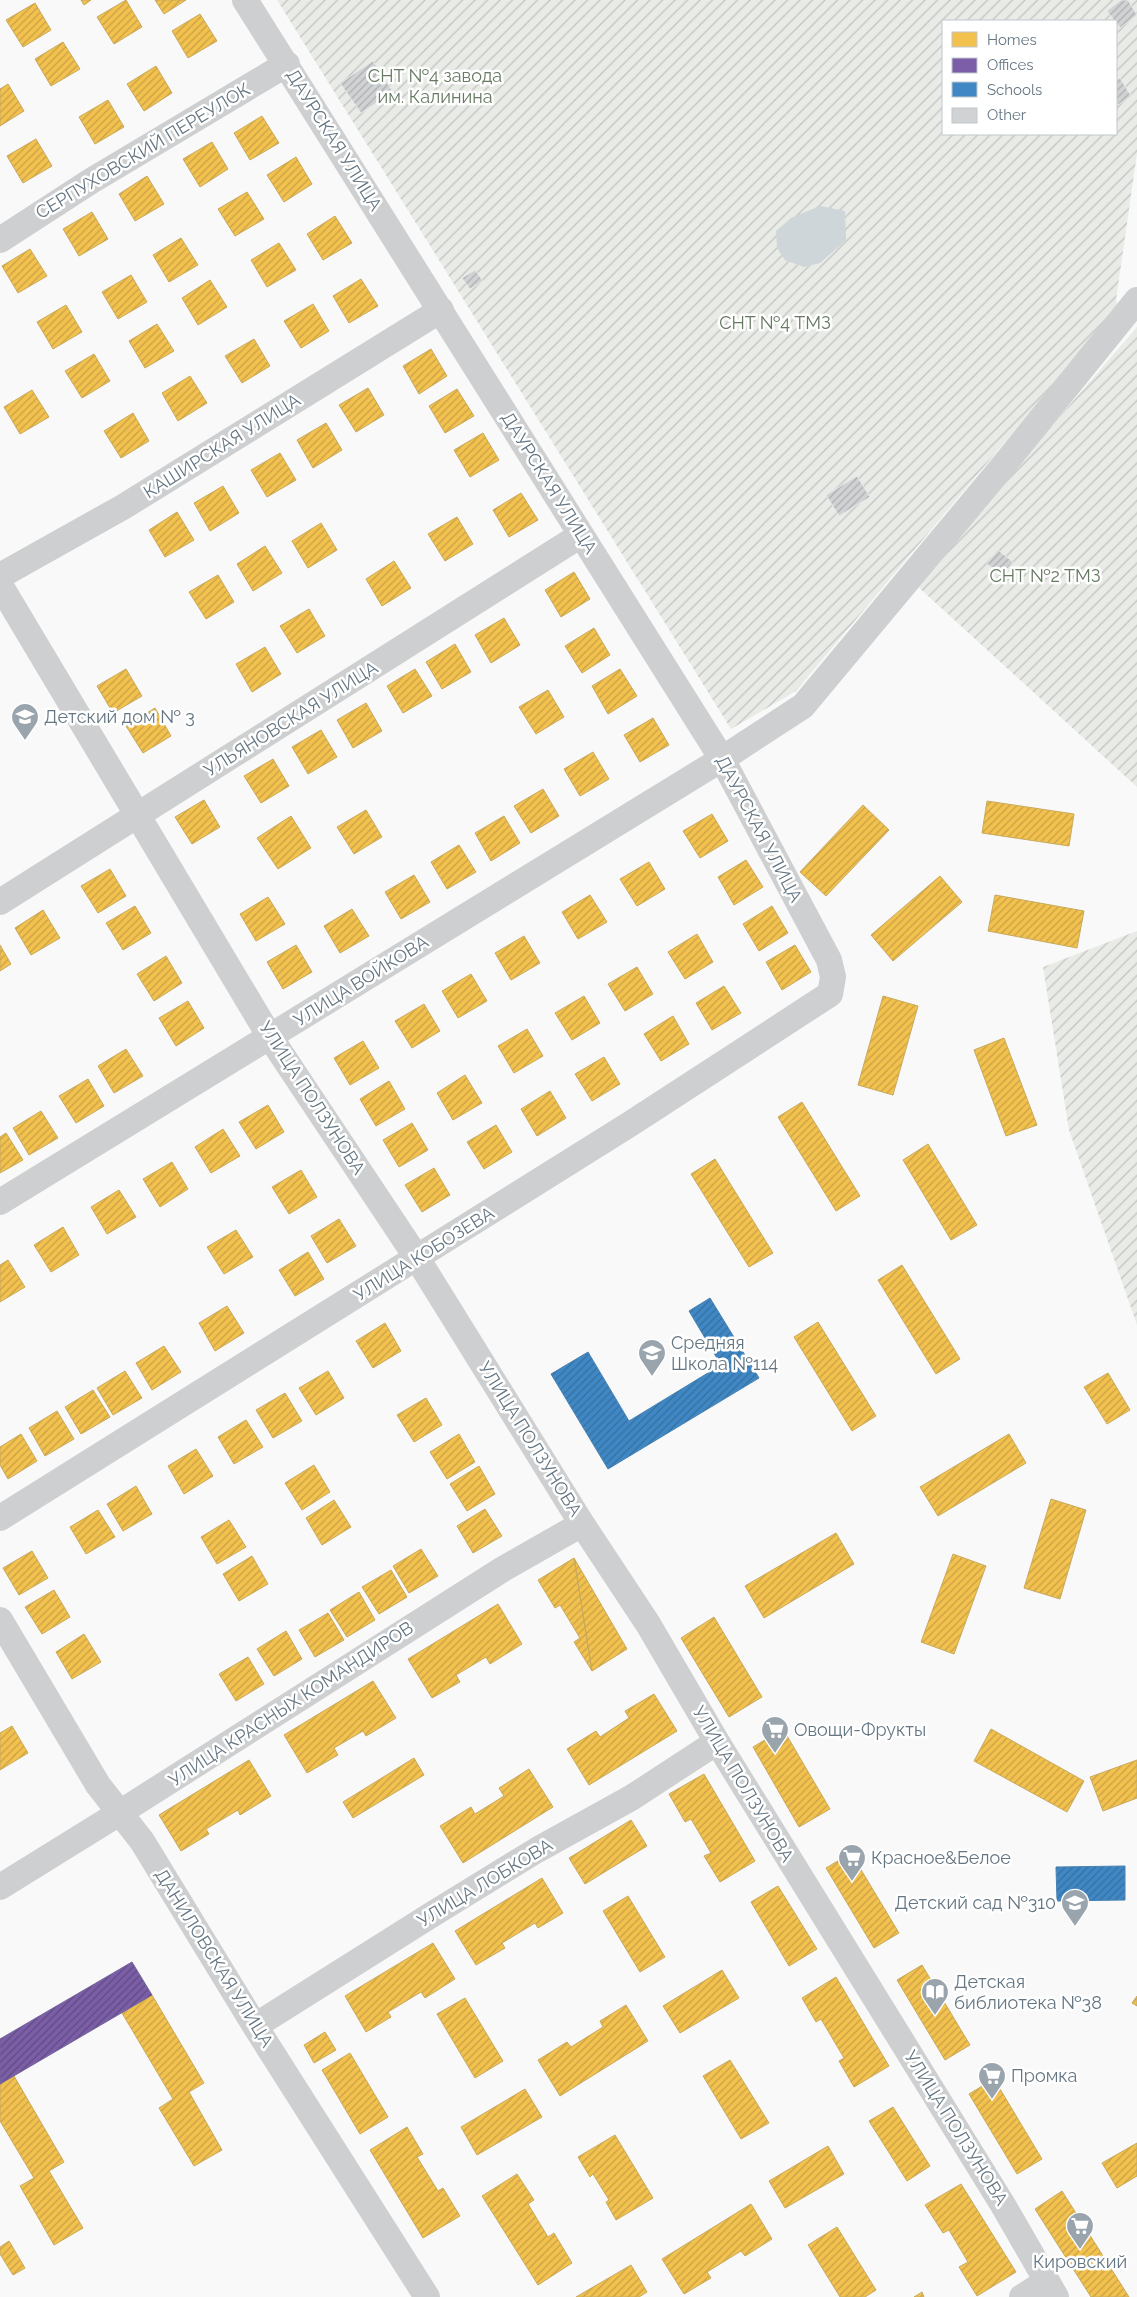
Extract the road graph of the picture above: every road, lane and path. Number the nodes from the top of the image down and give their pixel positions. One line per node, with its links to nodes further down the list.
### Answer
1 (245, 0): 2 (street, ДАУРСКАЯ УЛИЦА)
2 (287, 64): 3 (street, СЕРПУХОВСКИЙ ПЕРЕУЛОК); 5 (street, ДАУРСКАЯ УЛИЦА)
3 (0, 240)
4 (1137, 300): 9 (street, УЛИЦА ВОЙКОВА)
5 (441, 310): 6 (street, ДАУРСКАЯ УЛИЦА); 7 (street, КАШИРСКАЯ УЛИЦА)
6 (581, 534): 9 (street, ДАУРСКАЯ УЛИЦА); 10 (street, УЛЬЯНОВСКАЯ УЛИЦА)
7 (0, 576)
8 (0, 585): 10 (street, УЛИЦА ПОЛЗУНОВА)
9 (722, 759): 12 (street, ДАУРСКАЯ УЛИЦА); 13 (street, УЛИЦА ВОЙКОВА)
10 (137, 816): 11 (street, УЛЬЯНОВСКАЯ УЛИЦА); 13 (street, УЛИЦА ПОЛЗУНОВА)
11 (0, 902)
12 (833, 976): 15 (street, УЛИЦА КОБОЗЕВА)
13 (270, 1037): 14 (street, УЛИЦА ВОЙКОВА); 15 (street, УЛИЦА ПОЛЗУНОВА)
14 (0, 1202)
15 (417, 1258): 16 (street, УЛИЦА КОБОЗЕВА); 17 (street, УЛИЦА ПОЛЗУНОВА)
16 (0, 1518)
17 (582, 1524): 19 (street, УЛИЦА ПОЛЗУНОВА); 20 (street, УЛИЦА КРАСНЫХ КОМАНДИРОВ)
18 (0, 1620): 20 (street, ДАНИЛОВСКАЯ УЛИЦА)
19 (717, 1742): 22 (street, УЛИЦА ЛОБКОВА); 23 (street, УЛИЦА ПОЛЗУНОВА)
20 (121, 1812): 21 (street, УЛИЦА КРАСНЫХ КОМАНДИРОВ); 22 (street, ДАНИЛОВСКАЯ УЛИЦА)
21 (0, 1887)
22 (255, 2026): 24 (street, ДАНИЛОВСКАЯ УЛИЦА)
23 (1051, 2289): 25 (street)
24 (426, 2297)
25 (1022, 2297)

